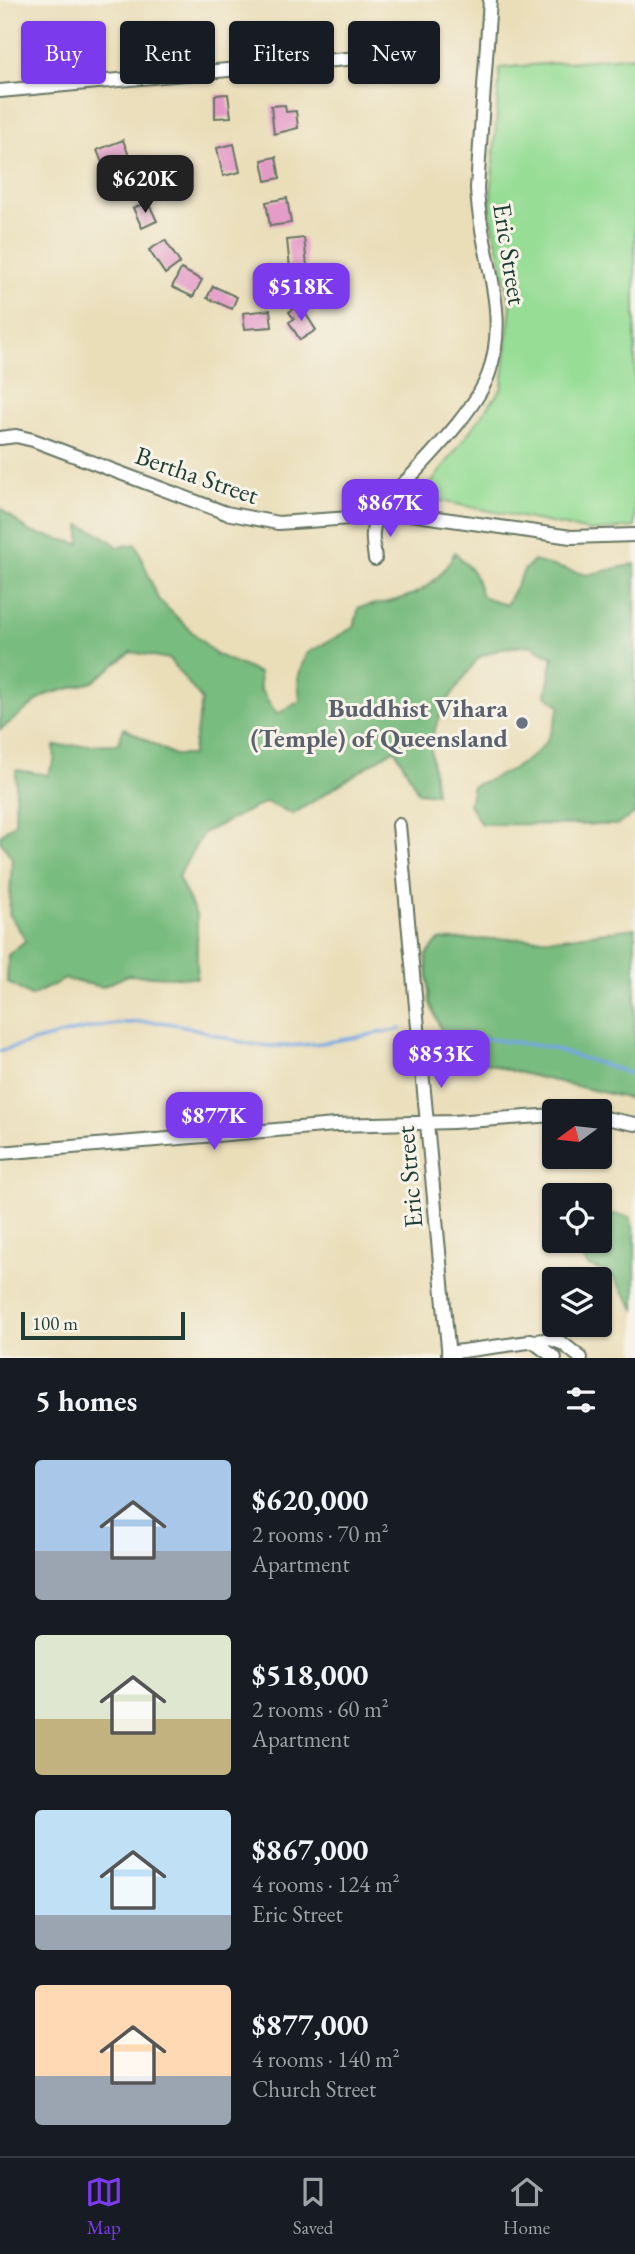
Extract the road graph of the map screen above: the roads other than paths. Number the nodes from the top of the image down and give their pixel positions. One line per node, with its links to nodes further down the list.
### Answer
1 (490, 0): 5 (street, Eric Street)
2 (348, 59): 3 (street)
3 (0, 91)
4 (0, 438): 5 (street, Bertha Street)
5 (377, 516): 6 (street, Bertha Street); 7 (street)
6 (635, 536)
7 (375, 559)
8 (399, 825): 11 (street, Eric Street)
9 (542, 1116): 11 (street)
10 (612, 1119): 12 (street)
11 (427, 1123): 13 (street); 15 (street, Eric Street)
12 (635, 1124)
13 (0, 1153)
14 (531, 1340): 15 (street); 16 (street); 17 (street)
15 (449, 1356)
16 (555, 1358)
17 (581, 1358)

